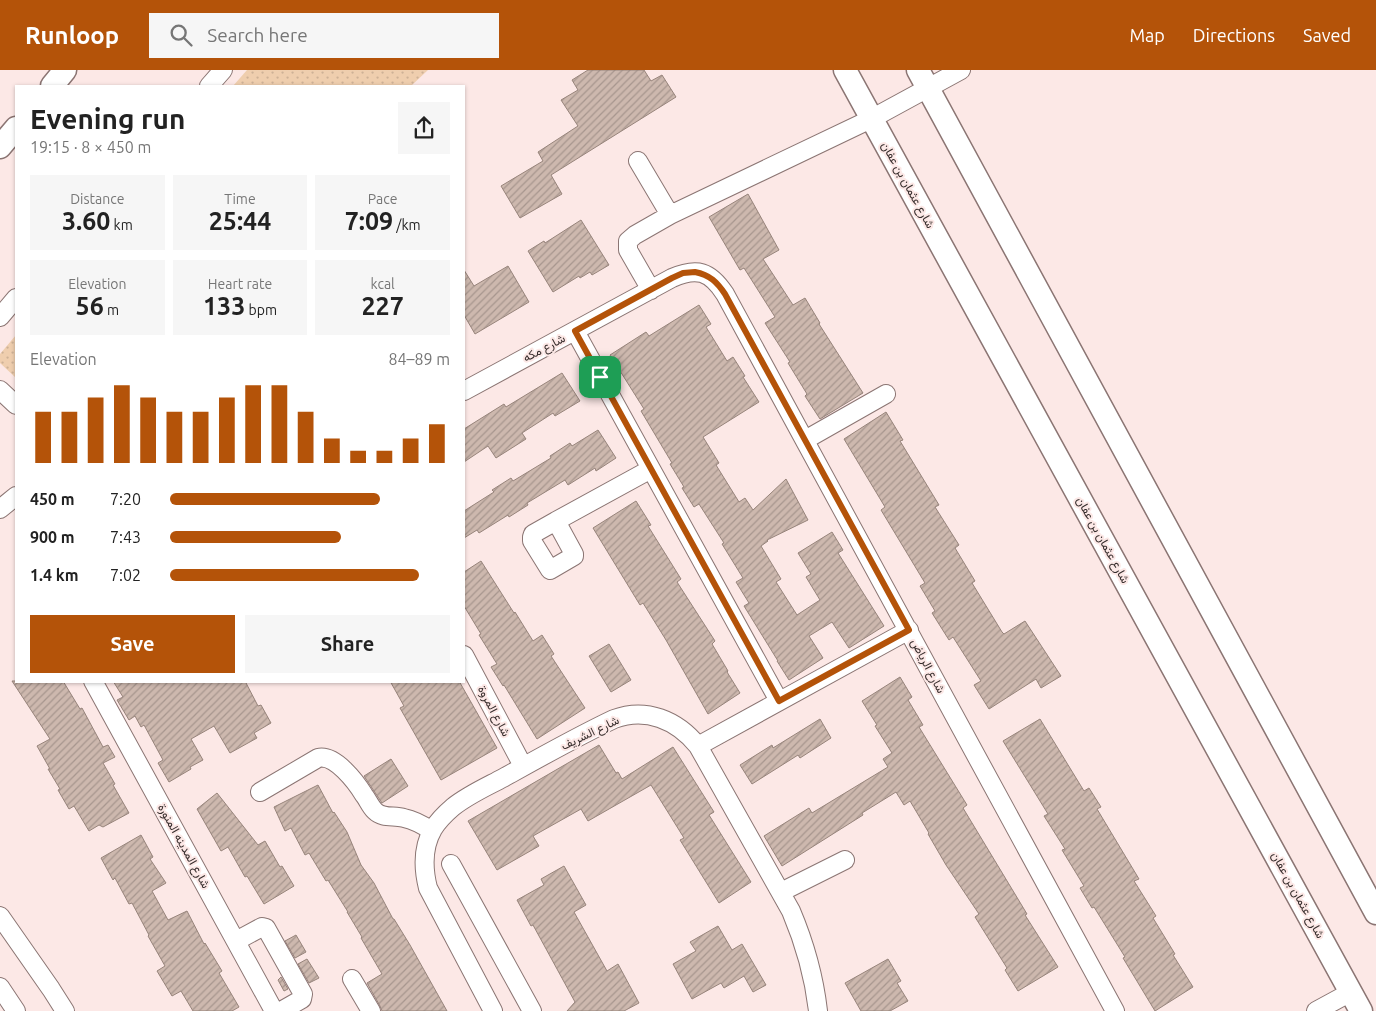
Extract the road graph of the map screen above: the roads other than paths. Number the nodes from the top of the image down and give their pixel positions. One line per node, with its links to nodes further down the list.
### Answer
1 (66, 70): 6 (main road)
2 (223, 70): 7 (street)
3 (845, 70): 8 (main road, شارع عثمان بن عفان)
4 (962, 70): 5 (street)
5 (923, 79): 8 (street); 37 (main road)
6 (53, 85)
7 (210, 85)
8 (872, 119): 12 (street); 42 (main road, شارع عثمان بن عفان)
9 (15, 129): 10 (main road)
10 (0, 147)
11 (638, 161): 12 (street)
12 (670, 215): 13 (street)
13 (650, 290): 16 (street, شارع مكه); 21 (street, شارع الرياض)
14 (15, 299): 15 (street)
15 (0, 317)
16 (575, 331): 18 (street, شارع مكه); 22 (street)
17 (0, 390): 20 (street)
18 (465, 391)
19 (886, 394): 21 (street)
20 (15, 405)
21 (805, 440): 26 (street, شارع الرياض)
22 (651, 469): 25 (street); 29 (street)
23 (15, 497): 24 (street)
24 (0, 509)
25 (556, 521)
26 (909, 630): 29 (street); 51 (street, شارع الرياض)
27 (465, 657): 31 (street, شارع المروة)
28 (94, 683): 39 (street, شارع المدينه المنورة)
29 (779, 701): 30 (street)
30 (698, 746): 31 (street, شارع الشريف); 36 (street, شارع الشريف)
31 (523, 766): 33 (street, شارع الشريف)
32 (260, 792): 33 (street)
33 (432, 831): 43 (street, شارع الشريف)
34 (844, 860): 36 (street)
35 (451, 864): 49 (street)
36 (781, 892): 50 (street, شارع الشريف)
37 (1376, 913)
38 (0, 916): 45 (street)
39 (236, 942): 46 (street, شارع المدينه المنورة); 47 (street)
40 (352, 979): 48 (street)
41 (0, 987): 44 (street)
42 (1356, 1001): 52 (street)
43 (488, 1009)
44 (16, 1011)
45 (65, 1011)
46 (274, 1011)
47 (281, 1011)
48 (371, 1011)
49 (532, 1011)
50 (818, 1011)
51 (1115, 1011)
52 (1316, 1011)

